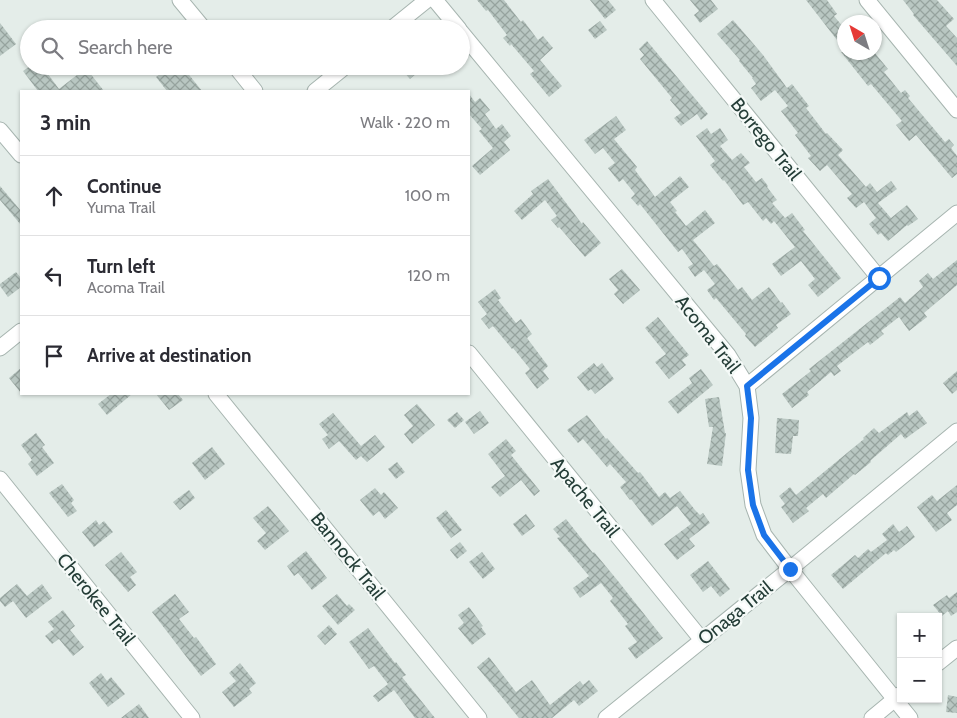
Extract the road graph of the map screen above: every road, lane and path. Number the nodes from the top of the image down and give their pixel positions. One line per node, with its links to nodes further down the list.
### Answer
1 (180, 0): 6 (street)
2 (427, 0): 7 (street)
3 (435, 0): 8 (street)
4 (653, 0): 18 (street, Borrego Trail)
5 (867, 0): 14 (street)
6 (197, 20)
7 (403, 20)
8 (451, 20)
9 (470, 43): 22 (street, Acoma Trail)
10 (242, 75): 12 (street)
11 (335, 75): 13 (street)
12 (254, 90)
13 (316, 90)
14 (957, 110)
15 (0, 130): 16 (street)
16 (20, 155)
17 (957, 213): 18 (street)
18 (879, 278): 22 (street)
19 (20, 332): 20 (street)
20 (0, 348)
21 (470, 354): 27 (street, Apache Trail)
22 (747, 386): 26 (street, Acoma Trail)
23 (217, 395): 34 (street, Bannock Trail)
24 (957, 431): 26 (street, Onaga Trail)
25 (0, 479): 33 (street, Cherokee Trail)
26 (790, 569): 27 (street, Onaga Trail); 30 (street, Acoma Trail)
27 (702, 640): 35 (street, Onaga Trail)
28 (957, 648): 29 (street)
29 (942, 660)
30 (897, 696)
31 (897, 698): 36 (street)
32 (901, 703): 37 (street, Acoma Trail)
33 (192, 718)
34 (479, 718)
35 (606, 718)
36 (872, 718)
37 (910, 718)

